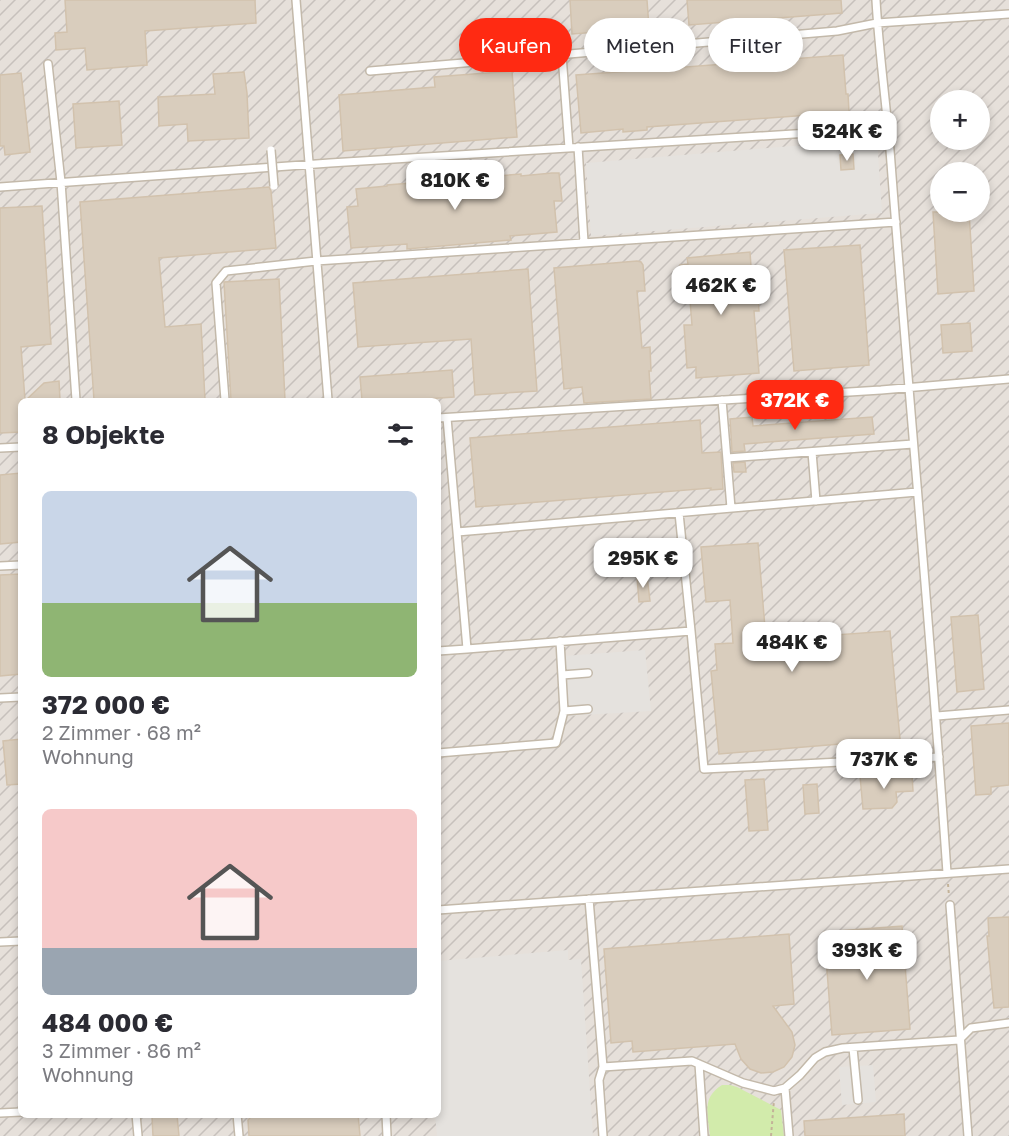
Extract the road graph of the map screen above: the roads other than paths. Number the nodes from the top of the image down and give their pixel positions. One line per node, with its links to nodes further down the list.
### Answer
1 (296, 0): 14 (lane)
2 (876, 0): 4 (lane)
3 (1009, 14): 4 (lane)
4 (878, 23): 5 (lane); 10 (lane)
5 (572, 55)
6 (48, 64): 15 (lane)
7 (459, 64): 8 (lane)
8 (370, 71)
9 (563, 72): 12 (lane)
10 (888, 128): 11 (lane); 18 (lane)
11 (578, 147): 12 (lane); 19 (lane)
12 (569, 148): 14 (lane)
13 (271, 150): 16 (lane, bridge)
14 (308, 164): 15 (lane); 20 (lane)
15 (61, 182): 17 (lane); 23 (lane)
16 (274, 186)
17 (0, 187)
18 (896, 222): 19 (lane); 22 (lane)
19 (584, 242): 20 (lane)
20 (316, 261): 24 (lane); 25 (lane)
21 (1009, 379): 22 (lane)
22 (908, 388): 26 (lane); 29 (lane)
23 (76, 398)
24 (225, 398)
25 (328, 398)
26 (722, 400): 28 (lane); 33 (lane)
27 (441, 418): 28 (lane)
28 (447, 418): 38 (lane)
29 (913, 444): 32 (lane); 34 (lane)
30 (18, 447): 31 (lane)
31 (0, 448)
32 (812, 452): 33 (lane); 35 (lane)
33 (727, 459): 36 (lane)
34 (917, 492): 35 (lane); 52 (lane)
35 (816, 501): 36 (lane)
36 (731, 508): 37 (lane)
37 (679, 513): 38 (lane); 41 (lane)
38 (457, 532): 43 (lane)
39 (18, 565): 40 (lane)
40 (0, 566)
41 (691, 631): 42 (lane); 54 (lane)
42 (560, 641): 43 (lane); 46 (lane)
43 (467, 649): 44 (lane)
44 (441, 651)
45 (588, 673): 46 (lane)
46 (562, 675): 51 (lane)
47 (18, 697): 48 (lane)
48 (0, 698)
49 (588, 709): 51 (lane)
50 (1009, 710): 52 (lane)
51 (564, 711): 53 (lane)
52 (937, 716): 54 (lane)
53 (441, 753)
54 (939, 756): 56 (lane)
55 (1009, 869): 56 (lane)
56 (947, 873): 57 (lane)
57 (589, 899): 59 (lane); 66 (lane)
58 (950, 905): 63 (lane)
59 (441, 910)
60 (18, 941): 61 (lane)
61 (0, 942)
62 (1009, 1023): 63 (lane)
63 (959, 1040): 64 (lane); 80 (lane)
64 (853, 1048): 67 (lane); 68 (lane)
65 (699, 1064): 66 (lane); 67 (lane); 78 (lane)
66 (603, 1067): 77 (lane)
67 (785, 1088): 79 (lane)
68 (858, 1100)
69 (18, 1112): 70 (lane)
70 (0, 1113)
71 (136, 1118): 74 (lane)
72 (237, 1118): 75 (lane)
73 (386, 1118): 76 (lane)
74 (138, 1136)
75 (239, 1136)
76 (387, 1136)
77 (603, 1136)
78 (704, 1136)
79 (789, 1136)
80 (968, 1136)

